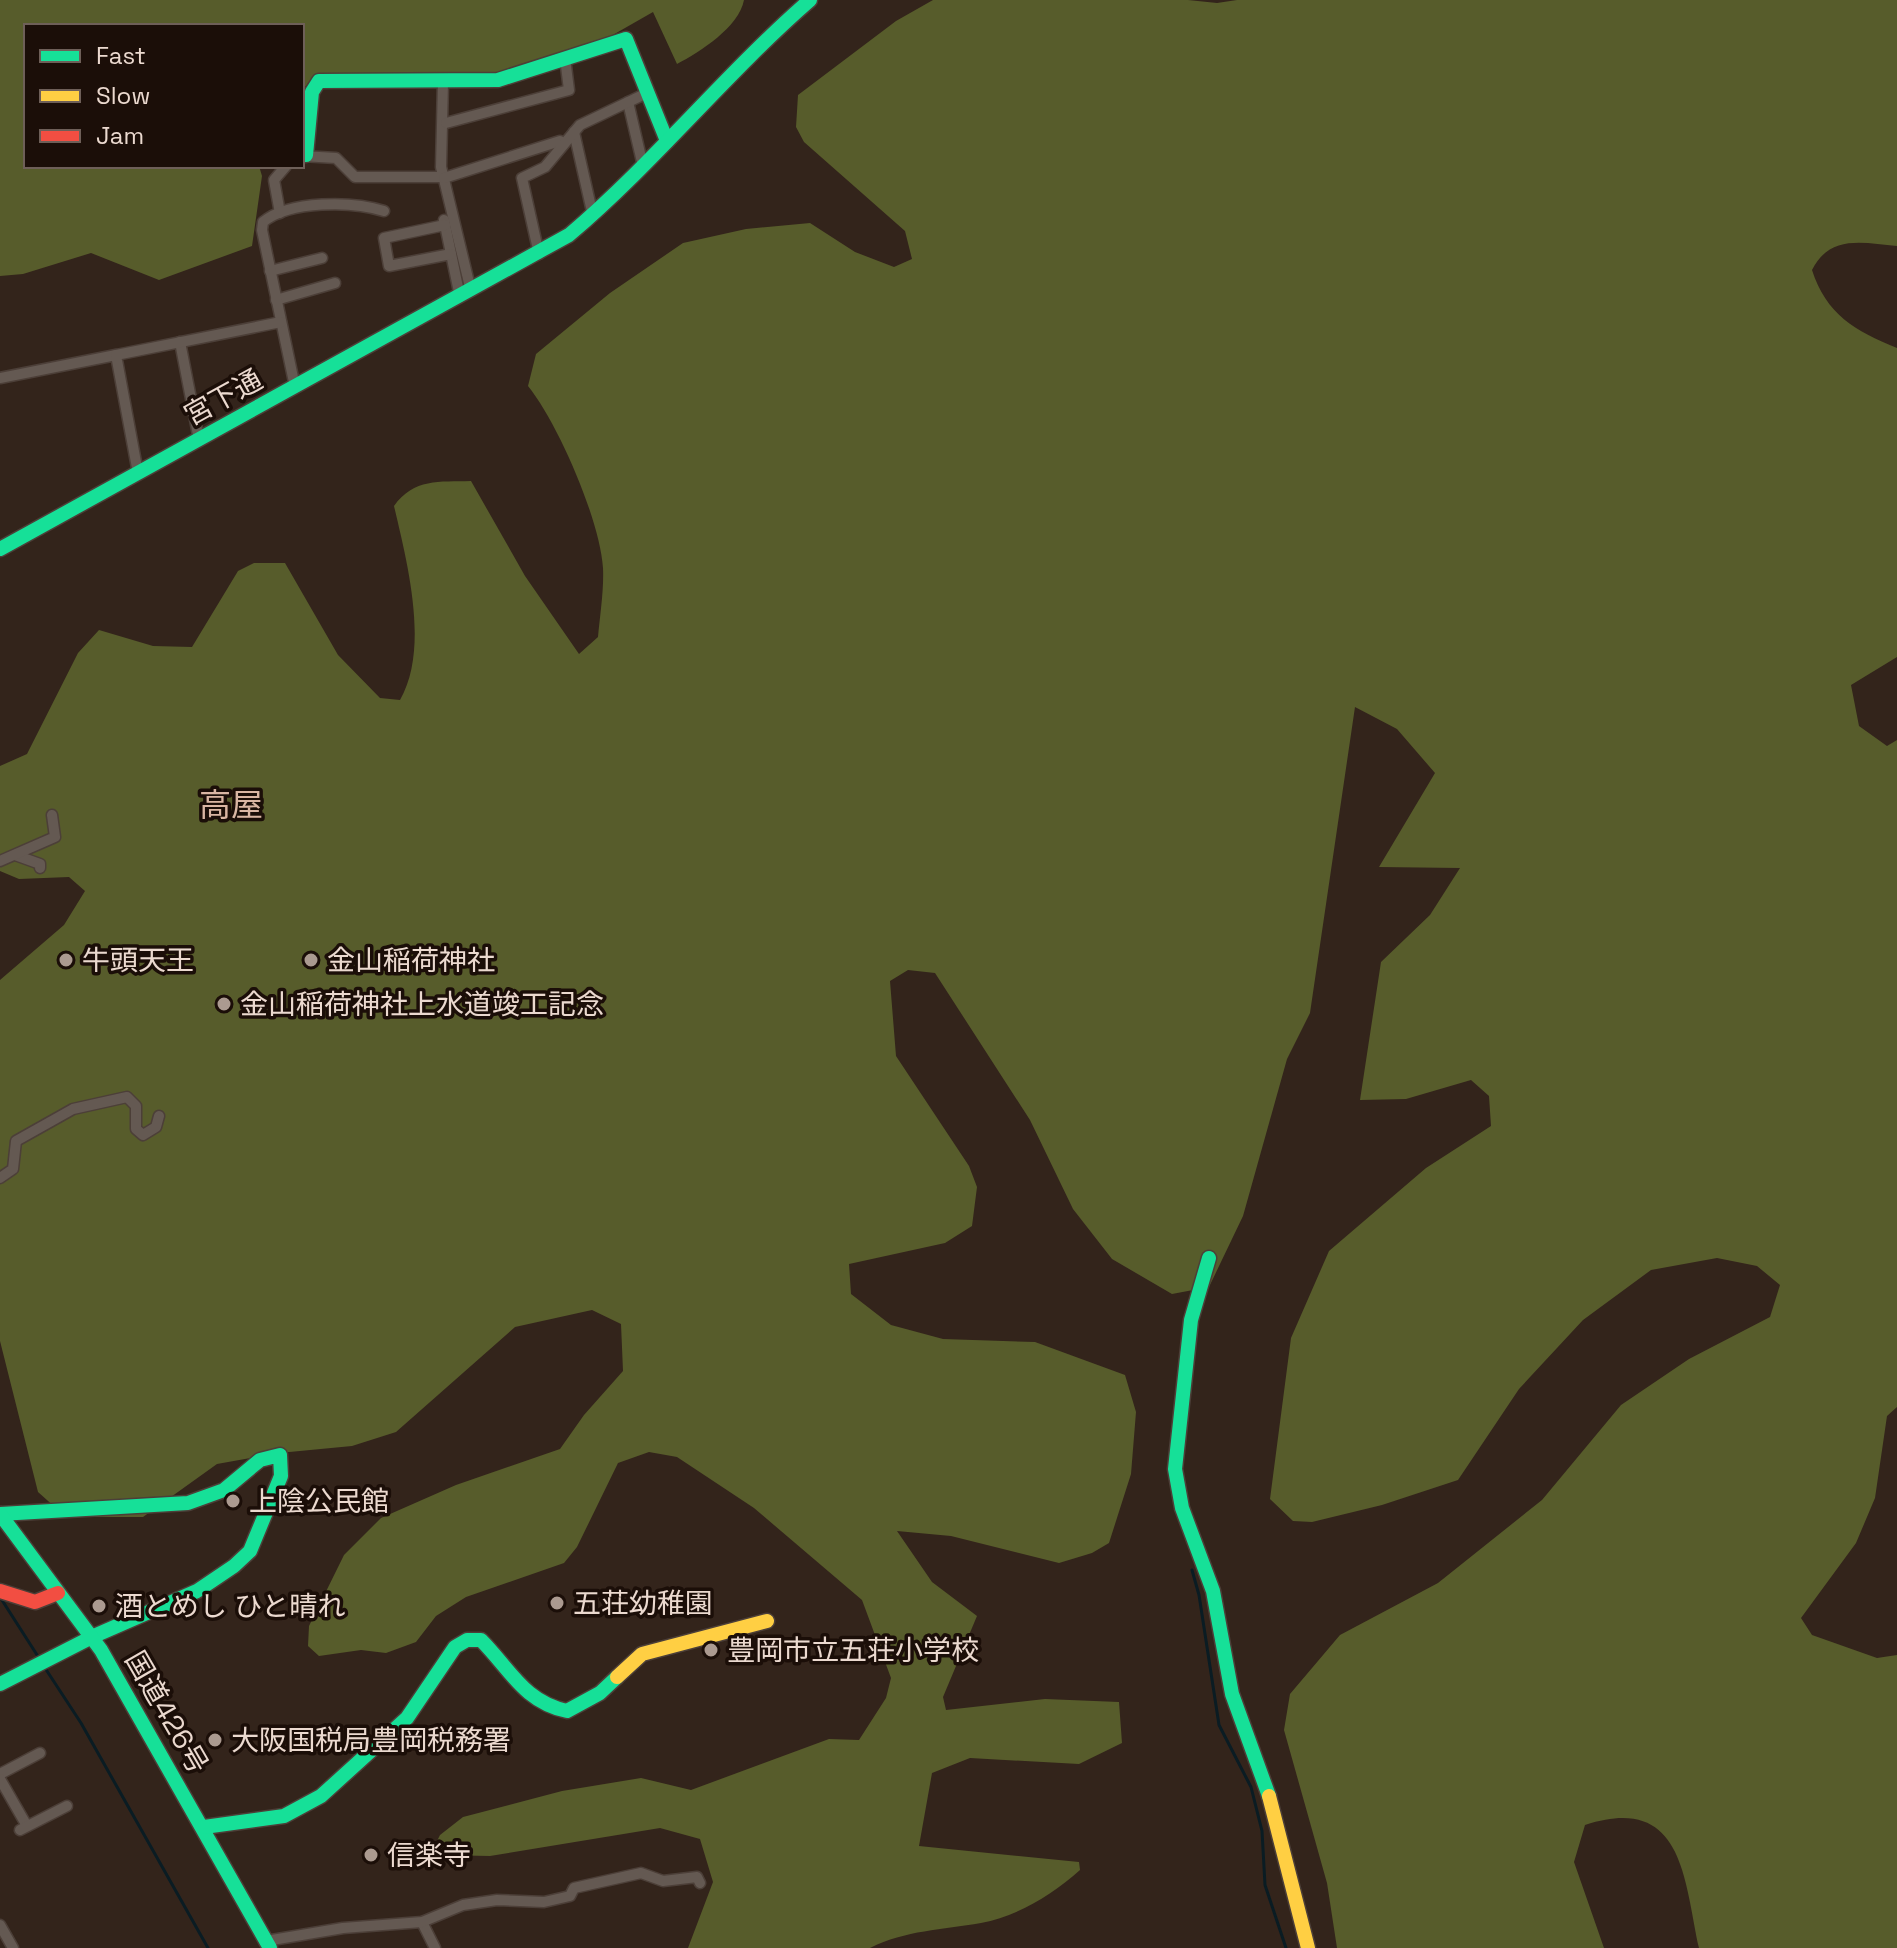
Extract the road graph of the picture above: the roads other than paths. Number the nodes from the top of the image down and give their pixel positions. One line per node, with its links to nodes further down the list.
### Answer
1 (810, 0): 9 (main road, 宮下通)
2 (565, 58): 3 (main road); 4 (main road); 6 (street)
3 (443, 82): 10 (main road); 13 (street)
4 (647, 93): 5 (street); 9 (main road)
5 (628, 102): 7 (street); 11 (street)
6 (446, 123)
7 (574, 132): 16 (street); 18 (street)
8 (560, 141): 13 (street)
9 (667, 141): 11 (main road, 宮下通)
10 (304, 156): 13 (street)
11 (643, 166): 16 (main road, 宮下通)
12 (284, 168): 15 (street)
13 (443, 177): 22 (street)
14 (384, 211): 15 (street)
15 (280, 213): 20 (street)
16 (593, 216): 18 (main road, 宮下通)
17 (451, 254): 17 (street); 22 (street)
18 (539, 254): 22 (main road, 宮下通)
19 (322, 258): 20 (street)
20 (270, 271): 23 (street)
21 (335, 283): 23 (street)
22 (466, 294): 28 (main road, 宮下通)
23 (276, 300): 24 (street)
24 (281, 322): 25 (street); 28 (street)
25 (180, 342): 26 (street); 29 (street)
26 (116, 355): 27 (street); 30 (street)
27 (0, 378)
28 (295, 387): 29 (main road, 宮下通)
29 (199, 440): 30 (main road, 宮下通)
30 (138, 473): 31 (main road, 宮下通)
31 (0, 549)
32 (52, 815): 33 (street)
33 (15, 855): 34 (street); 35 (street)
34 (0, 861)
35 (40, 868)
36 (158, 1114): 37 (street)
37 (0, 1178)
38 (1209, 1258): 55 (main road)
39 (0, 1514): 41 (main road, 国道426号); 43 (main road)
40 (4, 1593): 41 (main road)
41 (58, 1593): 43 (main road, 国道426号)
42 (767, 1621): 48 (main road)
43 (92, 1637): 44 (main road); 48 (main road, 国道426号)
44 (0, 1684)
45 (40, 1753): 46 (street)
46 (0, 1776): 47 (street)
47 (67, 1806)
48 (204, 1827): 52 (main road, 国道426号)
49 (700, 1883): 50 (street)
50 (422, 1922): 52 (street); 54 (street)
51 (0, 1925): 53 (street)
52 (268, 1945)
53 (13, 1948)
54 (435, 1948)
55 (1308, 1948)

